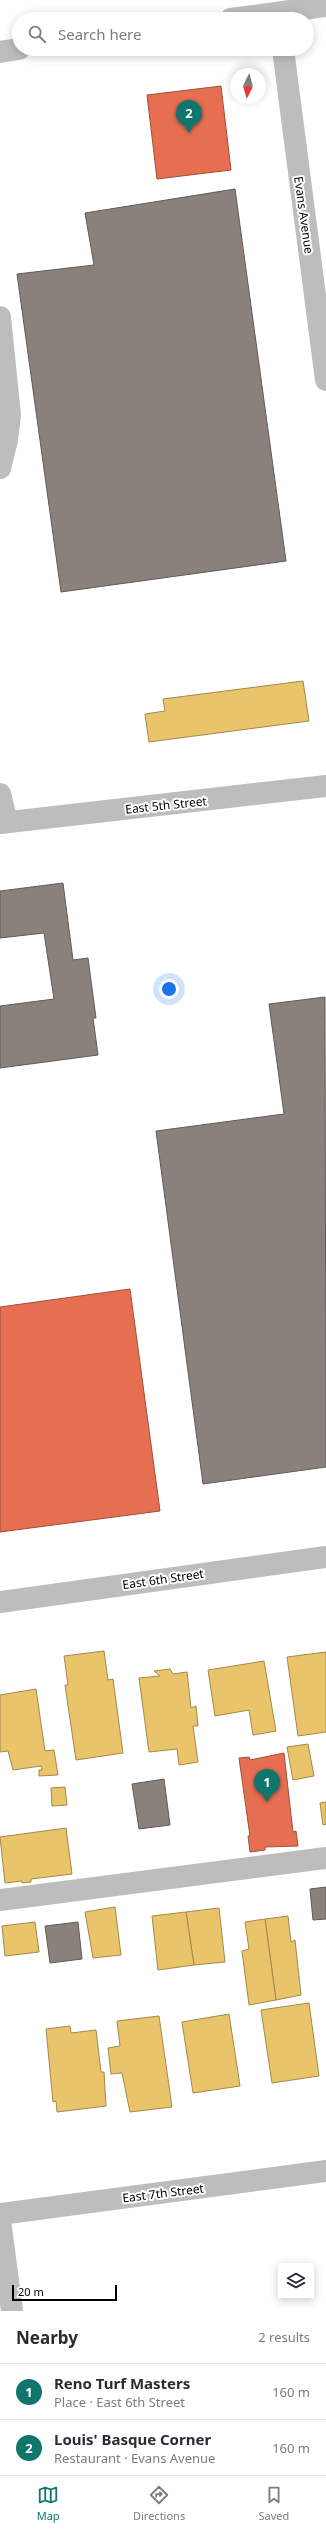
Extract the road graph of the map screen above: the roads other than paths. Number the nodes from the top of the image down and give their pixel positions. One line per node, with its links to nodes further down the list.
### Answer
1 (326, 6): 2 (street)
2 (278, 10): 3 (street)
3 (268, 12)
4 (12, 50): 5 (street)
5 (0, 52)
6 (284, 56): 8 (street, Evans Avenue)
7 (0, 317): 9 (street)
8 (326, 380)
9 (0, 468)
10 (326, 786): 12 (street, East 5th Street)
11 (0, 794): 12 (street)
12 (3, 822)
13 (326, 1557): 14 (street, East 6th Street)
14 (0, 1602)
15 (326, 1858): 16 (street)
16 (0, 1900)
17 (326, 2171): 18 (street, East 7th Street)
18 (0, 2214)
19 (0, 2220): 20 (street)
20 (12, 2311)

